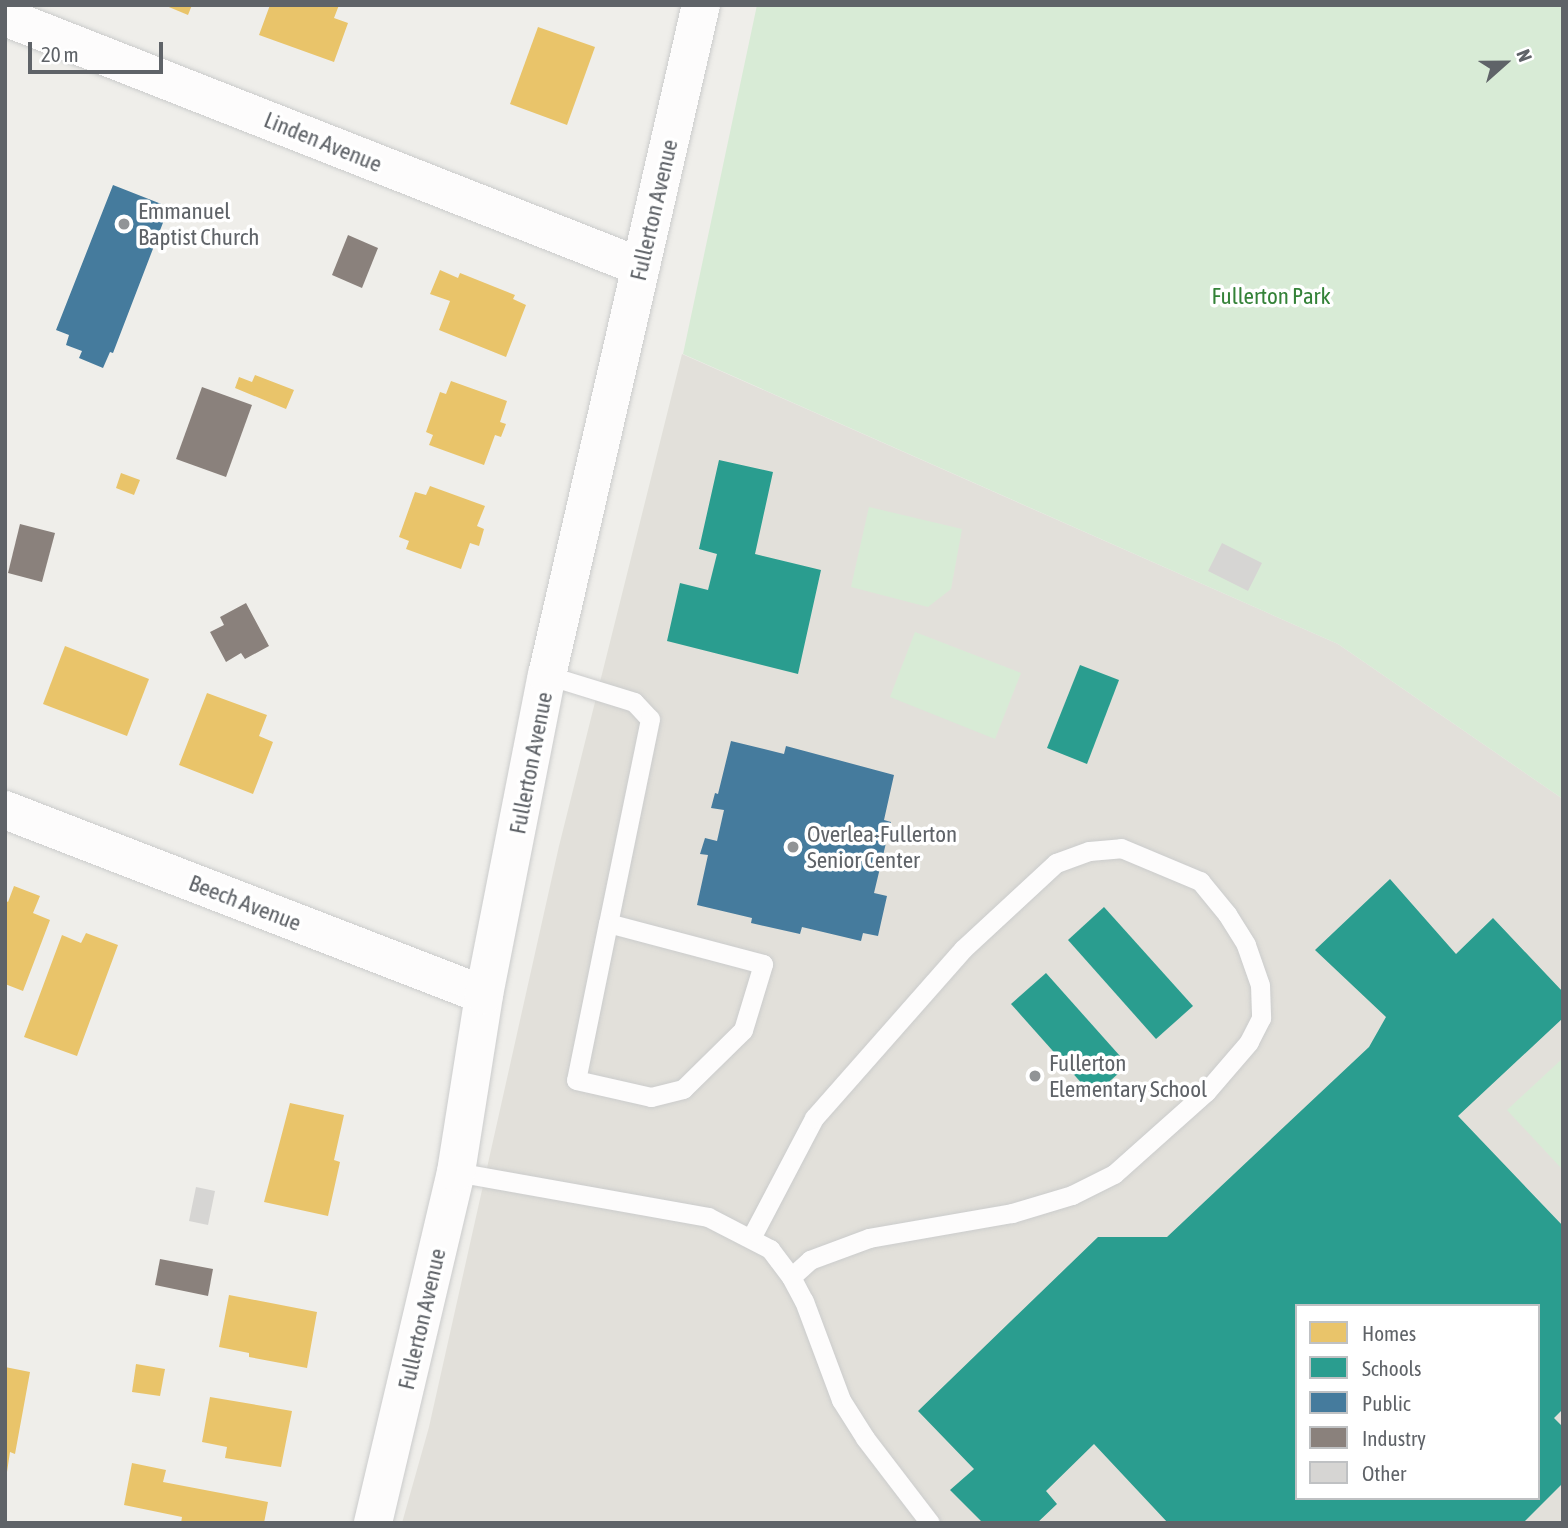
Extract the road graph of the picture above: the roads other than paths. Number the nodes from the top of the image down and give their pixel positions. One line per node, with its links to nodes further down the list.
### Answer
1 (701, 5): 3 (street, Fullerton Avenue)
2 (5, 16): 3 (street, Linden Avenue)
3 (641, 267): 4 (street, Fullerton Avenue)
4 (547, 675): 6 (lane); 7 (street, Fullerton Avenue)
5 (5, 810): 7 (street, Beech Avenue)
6 (608, 923): 6 (lane)
7 (484, 996): 8 (street, Fullerton Avenue)
8 (456, 1172): 9 (lane); 12 (street, Fullerton Avenue)
9 (751, 1238): 10 (lane); 10 (lane)
10 (791, 1276): 11 (lane)
11 (930, 1522)
12 (373, 1523)

